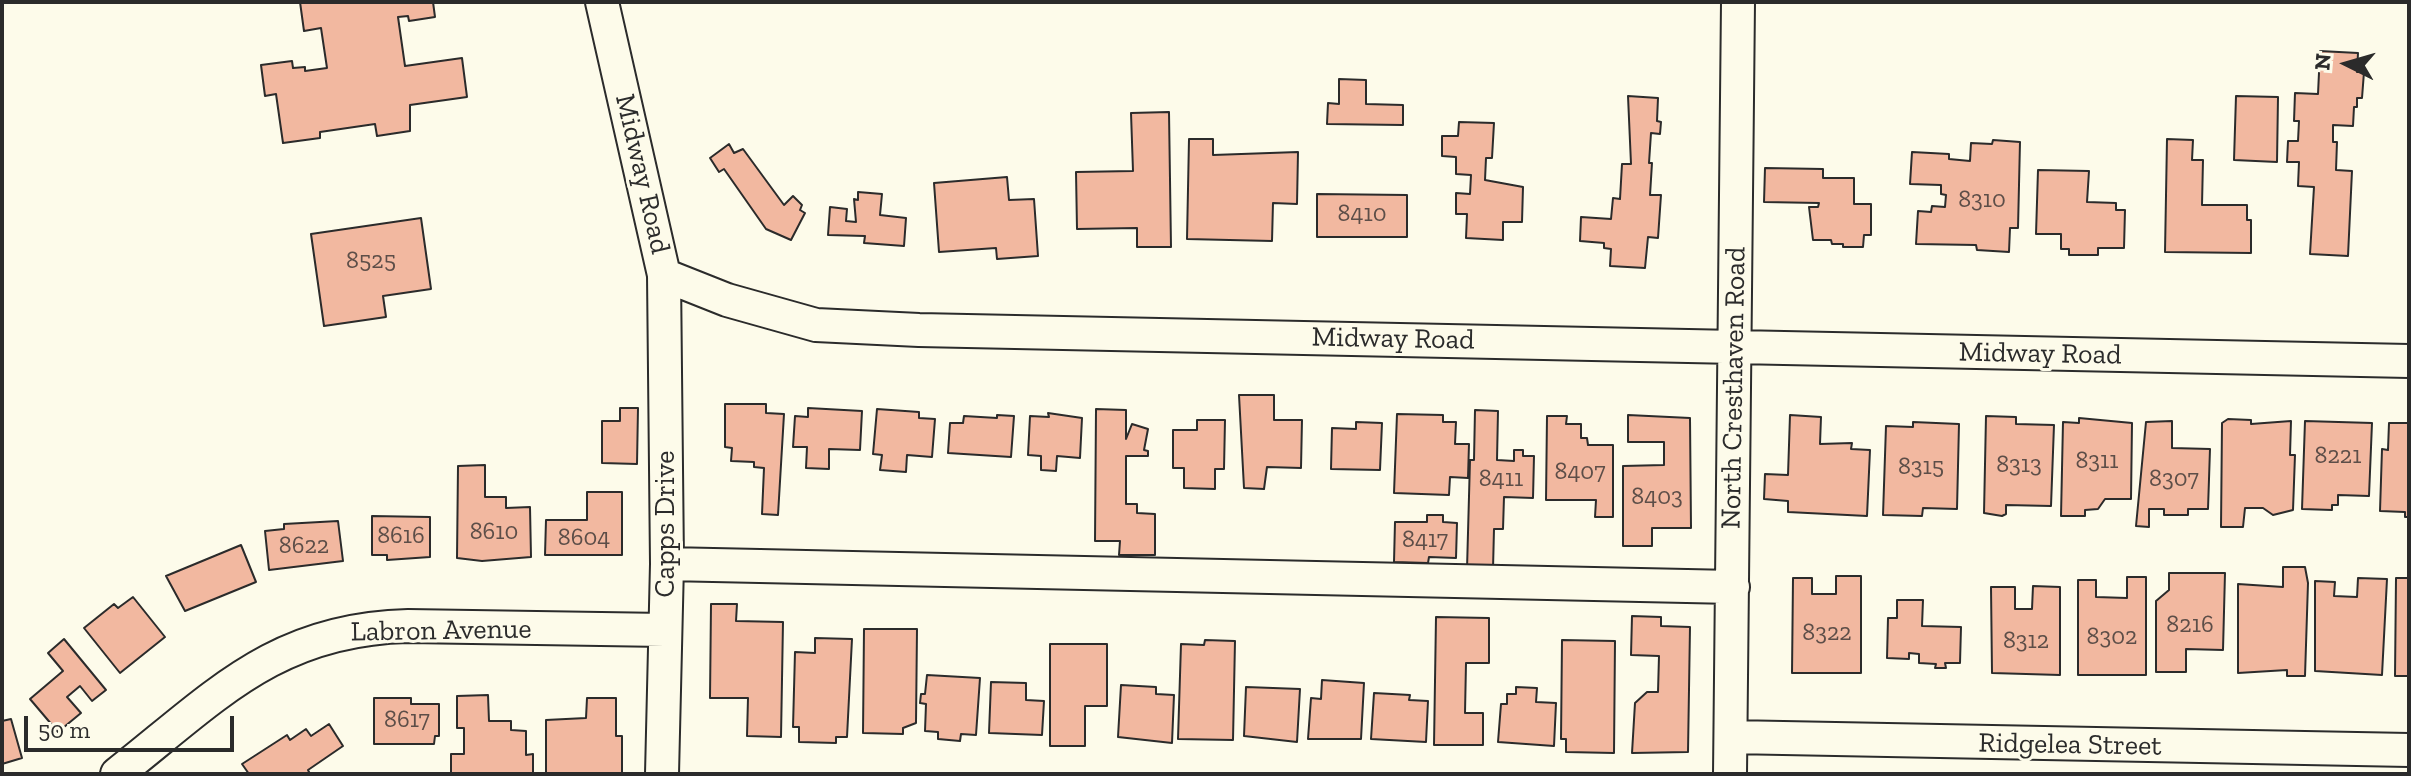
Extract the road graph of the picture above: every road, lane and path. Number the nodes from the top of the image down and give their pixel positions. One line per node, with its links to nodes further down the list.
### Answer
1 (602, 2): 3 (street, Midway Road)
2 (1738, 2): 4 (street, North Cresthaven Road)
3 (664, 275): 4 (street, Midway Road); 6 (street, Capps Drive)
4 (1734, 348): 5 (street, Midway Road); 7 (street, North Cresthaven Road)
5 (2409, 361)
6 (667, 564): 7 (street); 8 (street, Capps Drive)
7 (1733, 587): 9 (street, North Cresthaven Road)
8 (665, 630): 12 (street, Labron Avenue); 13 (street, Capps Drive)
9 (1731, 737): 11 (street, Ridgelea Street); 14 (street, North Cresthaven Road)
10 (2409, 750): 11 (street, Ridgelea Street)
11 (2129, 760)
12 (117, 774)
13 (662, 774)
14 (1730, 774)

